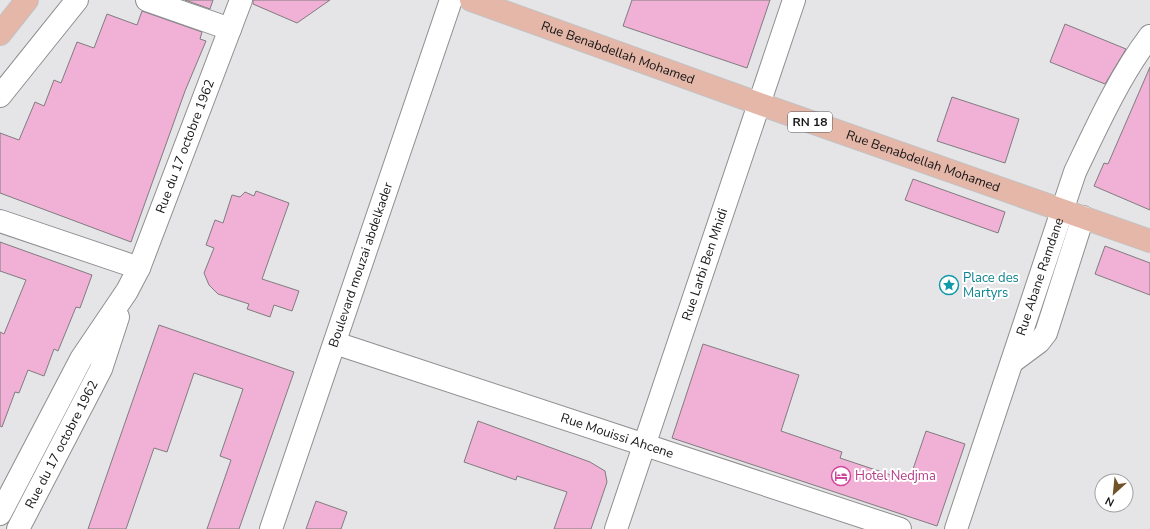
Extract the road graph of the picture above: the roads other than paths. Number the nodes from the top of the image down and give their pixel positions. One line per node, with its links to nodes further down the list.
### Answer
1 (27, 0): 9 (main road)
2 (77, 0): 11 (street)
3 (147, 0): 8 (street)
4 (241, 0): 8 (street, Rue du 17 octobre 1962)
5 (450, 0): 19 (street, Boulevard mouzai abdelkader)
6 (471, 0): 12 (main road, Rue Benabdellah Mohamed / RN 18)
7 (794, 0): 12 (street, Rue Larbi Ben Mhidi)
8 (230, 29): 17 (street, Rue du 17 octobre 1962)
9 (0, 34)
10 (1150, 36): 13 (street, Rue Abane Ramdane)
11 (0, 96)
12 (760, 104): 13 (main road, Rue Benabdellah Mohamed / RN 18); 21 (street, Rue Larbi Ben Mhidi)
13 (1062, 210): 14 (main road, Rue Benabdellah Mohamed / RN 18); 20 (street, Rue Abane Ramdane)
14 (1083, 217): 16 (main road, Rue Benabdellah Mohamed / RN 18); 20 (street)
15 (0, 221): 17 (street)
16 (1150, 241)
17 (139, 268): 18 (street, Rue du 17 octobre 1962)
18 (127, 291): 22 (street, Rue du 17 octobre 1962); 23 (street, Rue du 17 octobre 1962)
19 (335, 343): 21 (street, Rue Mouissi Ahcene); 24 (street, Boulevard mouzai abdelkader)
20 (1012, 362): 27 (street, Rue Abane Ramdane)
21 (644, 445): 25 (street, Rue Larbi Ben Mhidi); 26 (street, Rue Mouissi Ahcene)
22 (0, 514)
23 (18, 529)
24 (271, 529)
25 (616, 529)
26 (900, 529)
27 (956, 529)

